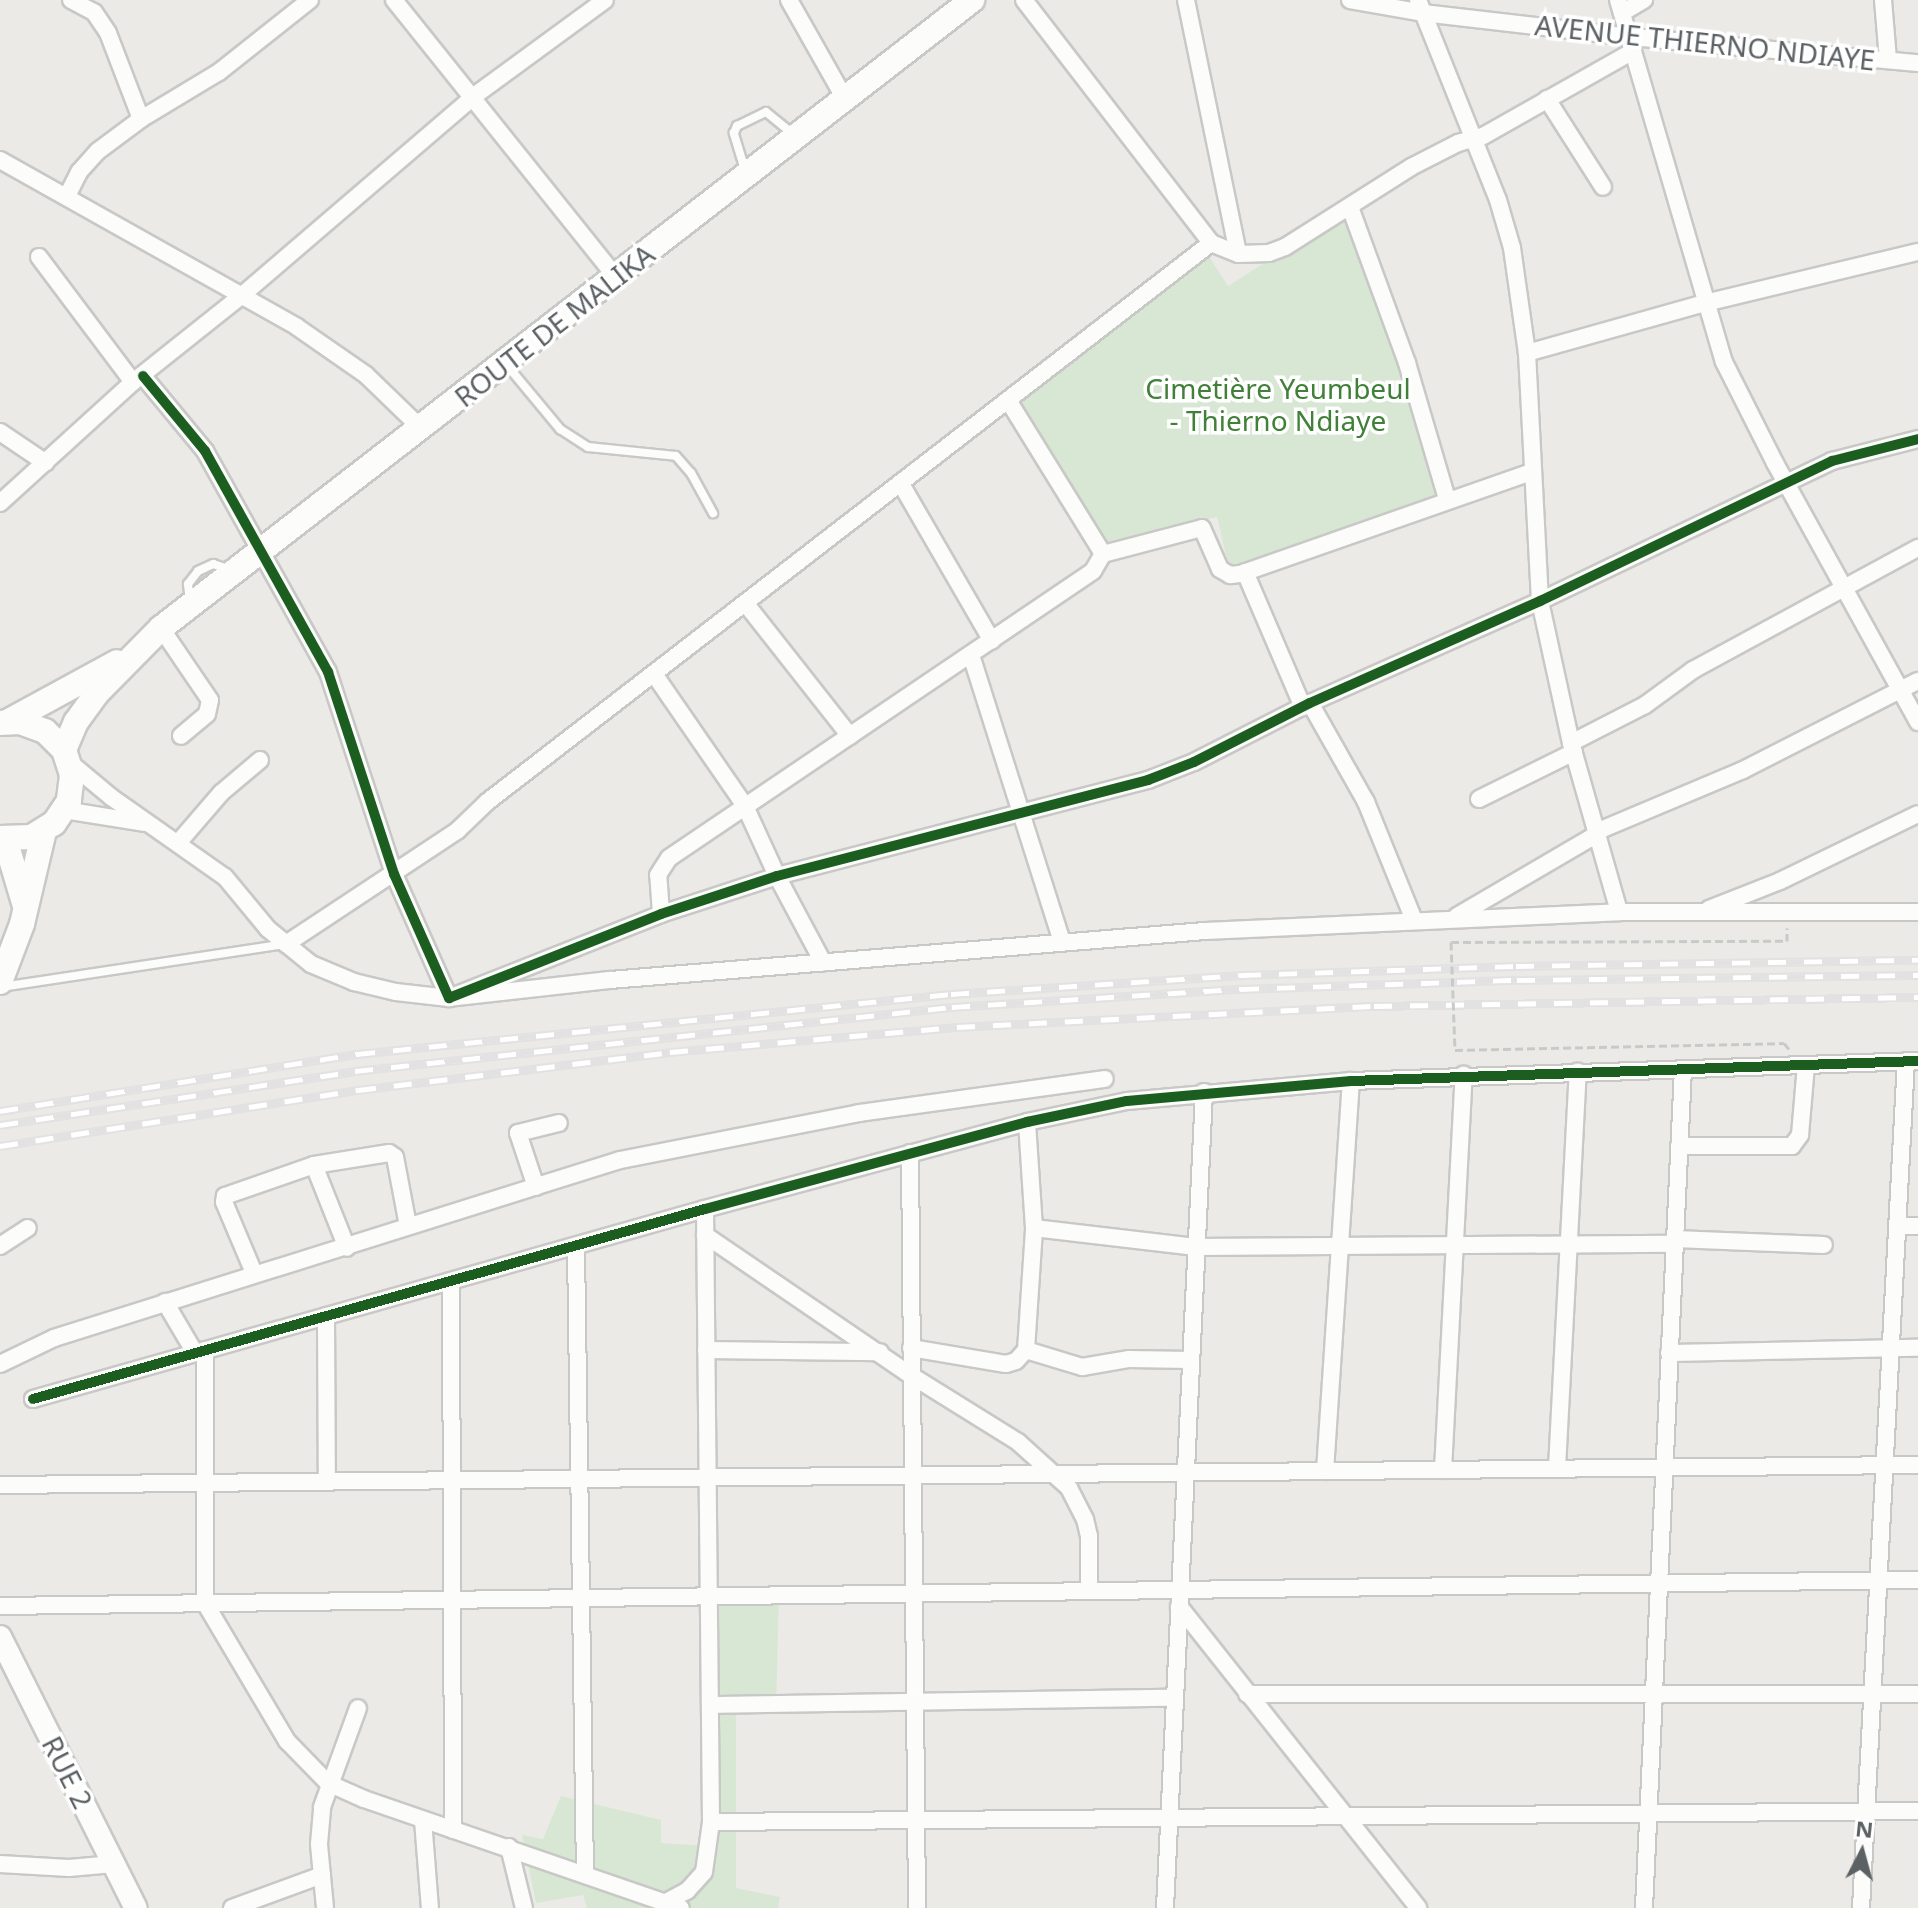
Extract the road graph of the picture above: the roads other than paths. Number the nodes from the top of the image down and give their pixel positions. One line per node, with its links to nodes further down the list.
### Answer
1 (71, 0): 20 (street)
2 (310, 0): 20 (street)
3 (394, 0): 17 (street)
4 (605, 0): 17 (street)
5 (789, 0): 18 (street)
6 (972, 0): 18 (main road, ROUTE DE MALIKA)
7 (1024, 0): 28 (street)
8 (1186, 0): 30 (street)
9 (1350, 0): 12 (street, AVENUE THIERNO NDIAYE)
10 (1644, 0): 13 (street)
11 (1883, 0): 15 (street)
12 (1420, 6): 14 (street, AVENUE THIERNO NDIAYE); 22 (street)
13 (1620, 6): 14 (street)
14 (1632, 44): 15 (street, AVENUE THIERNO NDIAYE); 19 (street); 34 (street)
15 (1888, 60): 16 (street, AVENUE THIERNO NDIAYE)
16 (1918, 63)
17 (474, 96): 32 (street); 33 (street)
18 (845, 99): 21 (main road, ROUTE DE MALIKA)
19 (1547, 99): 22 (street); 25 (street)
20 (141, 119): 26 (street)
21 (796, 137): 24 (main road, ROUTE DE MALIKA); 24 (lane)
22 (1472, 138): 27 (street); 35 (street)
23 (0, 160): 26 (street)
24 (747, 175): 32 (main road, ROUTE DE MALIKA)
25 (1603, 187)
26 (67, 196): 33 (street)
27 (1350, 207): 30 (street); 46 (street)
28 (1211, 243): 30 (street); 38 (street)
29 (1918, 252): 34 (street)
30 (1238, 254)
31 (39, 257): 37 (street)
32 (615, 276): 36 (main road, ROUTE DE MALIKA)
33 (241, 296): 37 (street); 39 (street)
34 (1705, 303): 35 (street); 45 (street)
35 (1527, 353): 43 (street)
36 (505, 363): 39 (main road, ROUTE DE MALIKA); 48 (lane)
37 (138, 379): 42 (street); 50 (street)
38 (1008, 400): 44 (street); 51 (street)
39 (422, 429): 50 (main road, ROUTE DE MALIKA)
40 (0, 432): 42 (street)
41 (1918, 439): 45 (street)
42 (46, 463): 47 (street)
43 (1531, 472): 46 (street); 54 (street)
44 (901, 484): 55 (street); 57 (street)
45 (1786, 484): 53 (street); 54 (street)
46 (1447, 499): 52 (street)
47 (0, 503)
48 (713, 513)
49 (1918, 548): 53 (street)
50 (263, 550): 56 (main road, ROUTE DE MALIKA); 81 (street)
51 (1103, 554): 52 (street); 57 (street)
52 (1245, 572): 63 (street)
53 (1845, 585): 62 (street); 68 (street)
54 (1540, 601): 63 (street); 68 (street)
55 (746, 604): 60 (street); 67 (street)
56 (161, 628): 58 (main road, ROUTE DE MALIKA); 66 (street)
57 (992, 641): 59 (street)
58 (137, 651): 65 (main road, ROUTE DE MALIKA); 69 (main road, ROUTE DE MALIKA)
59 (971, 655): 67 (street); 74 (street)
60 (654, 674): 72 (street); 81 (street)
61 (1918, 681): 62 (street)
62 (1902, 690): 64 (street); 78 (street)
63 (1307, 705): 74 (street); 89 (street)
64 (1918, 722)
65 (4, 723): 69 (main road)
66 (181, 736)
67 (850, 736): 72 (street)
68 (1573, 748): 71 (street); 78 (street)
69 (66, 756): 73 (main road); 76 (street)
70 (260, 760): 80 (street)
71 (1479, 799)
72 (745, 806): 82 (street); 86 (street)
73 (64, 810): 76 (street); 77 (main road)
74 (1021, 813): 82 (street); 90 (street)
75 (1918, 814): 87 (street)
76 (149, 824): 80 (street)
77 (44, 831): 79 (main road); 83 (main road)
78 (1598, 832): 84 (street); 88 (street)
79 (3, 839): 83 (main road)
80 (178, 843): 91 (street)
81 (394, 874): 91 (street); 94 (street)
82 (777, 876): 86 (street); 92 (street)
83 (25, 908): 93 (main road)
84 (1619, 912): 87 (street); 88 (street)
85 (1918, 912): 87 (street)
86 (661, 914): 94 (street)
87 (1696, 914)
88 (1452, 919): 89 (street)
89 (1414, 920): 90 (street)
90 (1062, 942): 92 (street)
91 (286, 944): 93 (lane); 94 (street)
92 (823, 962): 94 (street)
93 (0, 984)
94 (449, 998)
95 (1912, 1061): 96 (street); 103 (street)
96 (1806, 1065): 97 (street); 106 (street)
97 (1683, 1069): 98 (street); 106 (street)
98 (1578, 1072): 99 (street); 119 (street)
99 (1464, 1075): 101 (street); 118 (street)
100 (1105, 1079): 109 (street)
101 (1351, 1081): 102 (street); 122 (street)
102 (1204, 1092): 104 (street); 124 (street)
103 (1911, 1114): 112 (street)
104 (1027, 1122): 107 (street); 115 (street)
105 (559, 1123): 109 (street)
106 (1679, 1146): 117 (street)
107 (910, 1153): 110 (street); 130 (street)
108 (314, 1165): 111 (street); 125 (street); 126 (street)
109 (536, 1187): 111 (street)
110 (705, 1209): 116 (street); 123 (street)
111 (408, 1226): 125 (street)
112 (1897, 1226): 113 (street); 131 (street)
113 (1918, 1226)
114 (28, 1228): 121 (street)
115 (1034, 1228): 124 (street); 134 (street)
116 (705, 1235): 133 (street); 136 (street)
117 (1675, 1242): 119 (street); 120 (street); 137 (street)
118 (1455, 1245): 119 (street); 122 (street); 146 (street)
119 (1569, 1245): 145 (street)
120 (1824, 1245)
121 (0, 1246)
122 (1338, 1246): 124 (street); 147 (street)
123 (576, 1247): 127 (street); 152 (street)
124 (1196, 1247): 138 (street)
125 (347, 1248): 126 (street)
126 (254, 1273): 128 (street)
127 (451, 1281): 129 (street); 153 (street)
128 (165, 1302): 135 (street); 139 (street)
129 (326, 1316): 135 (street); 154 (street)
130 (911, 1348): 134 (street); 140 (street)
131 (1891, 1348): 132 (street); 137 (street); 142 (street)
132 (1918, 1348)
133 (706, 1350): 136 (street); 151 (street)
134 (1026, 1350): 138 (street)
135 (200, 1351): 141 (street); 155 (street)
136 (881, 1352): 140 (street)
137 (1669, 1353): 144 (street)
138 (1191, 1360): 148 (street)
139 (0, 1364)
140 (912, 1376): 149 (street); 150 (street)
141 (33, 1399)
142 (1884, 1465): 143 (street); 144 (street); 157 (street)
143 (1918, 1465)
144 (1664, 1467): 145 (street); 159 (street)
145 (1557, 1468): 146 (street)
146 (1443, 1470): 147 (street)
147 (1325, 1471): 148 (street)
148 (1186, 1473): 149 (street); 164 (street)
149 (1054, 1474): 150 (street); 160 (street)
150 (913, 1475): 151 (street); 161 (street)
151 (707, 1477): 152 (street); 162 (street)
152 (579, 1479): 153 (street); 163 (street)
153 (452, 1480): 154 (street); 165 (street)
154 (327, 1481): 155 (street)
155 (205, 1483): 156 (street); 166 (street)
156 (0, 1485)
157 (1878, 1580): 158 (street); 159 (street); 170 (street)
158 (1918, 1580)
159 (1659, 1583): 164 (street); 172 (street)
160 (1089, 1591): 161 (street); 164 (street)
161 (914, 1593): 162 (street); 174 (street)
162 (709, 1596): 163 (street); 175 (street)
163 (581, 1598): 165 (street); 190 (street)
164 (1180, 1598): 169 (street); 173 (street)
165 (453, 1600): 166 (street); 186 (street)
166 (205, 1603): 167 (street); 177 (street)
167 (0, 1606)
168 (0, 1637): 189 (street, RUE 2)
169 (1247, 1694): 172 (street); 181 (street)
170 (1872, 1694): 171 (street); 172 (street); 178 (street)
171 (1918, 1694)
172 (1654, 1696): 180 (street)
173 (1175, 1698): 174 (street); 182 (street)
174 (915, 1702): 175 (street); 184 (street)
175 (710, 1705): 185 (street)
176 (358, 1708): 177 (street)
177 (328, 1783): 183 (street); 191 (street)
178 (1866, 1811): 179 (street); 180 (street); 204 (street)
179 (1918, 1811)
180 (1649, 1812): 181 (street); 203 (street)
181 (1346, 1816): 182 (street); 202 (street)
182 (1169, 1817): 184 (street); 201 (street)
183 (423, 1820): 186 (street); 197 (street)
184 (916, 1820): 185 (street); 200 (street)
185 (711, 1822): 193 (street)
186 (453, 1830): 187 (street)
187 (509, 1847): 190 (street); 198 (street)
188 (0, 1864): 189 (street)
189 (114, 1864): 194 (street, RUE 2)
190 (585, 1874): 192 (street)
191 (322, 1875): 195 (street); 196 (street)
192 (641, 1901): 193 (street)
193 (664, 1903): 199 (street)
194 (136, 1908)
195 (232, 1908)
196 (325, 1908)
197 (430, 1908)
198 (524, 1908)
199 (681, 1908)
200 (917, 1908)
201 (1165, 1908)
202 (1418, 1908)
203 (1644, 1908)
204 (1861, 1908)

